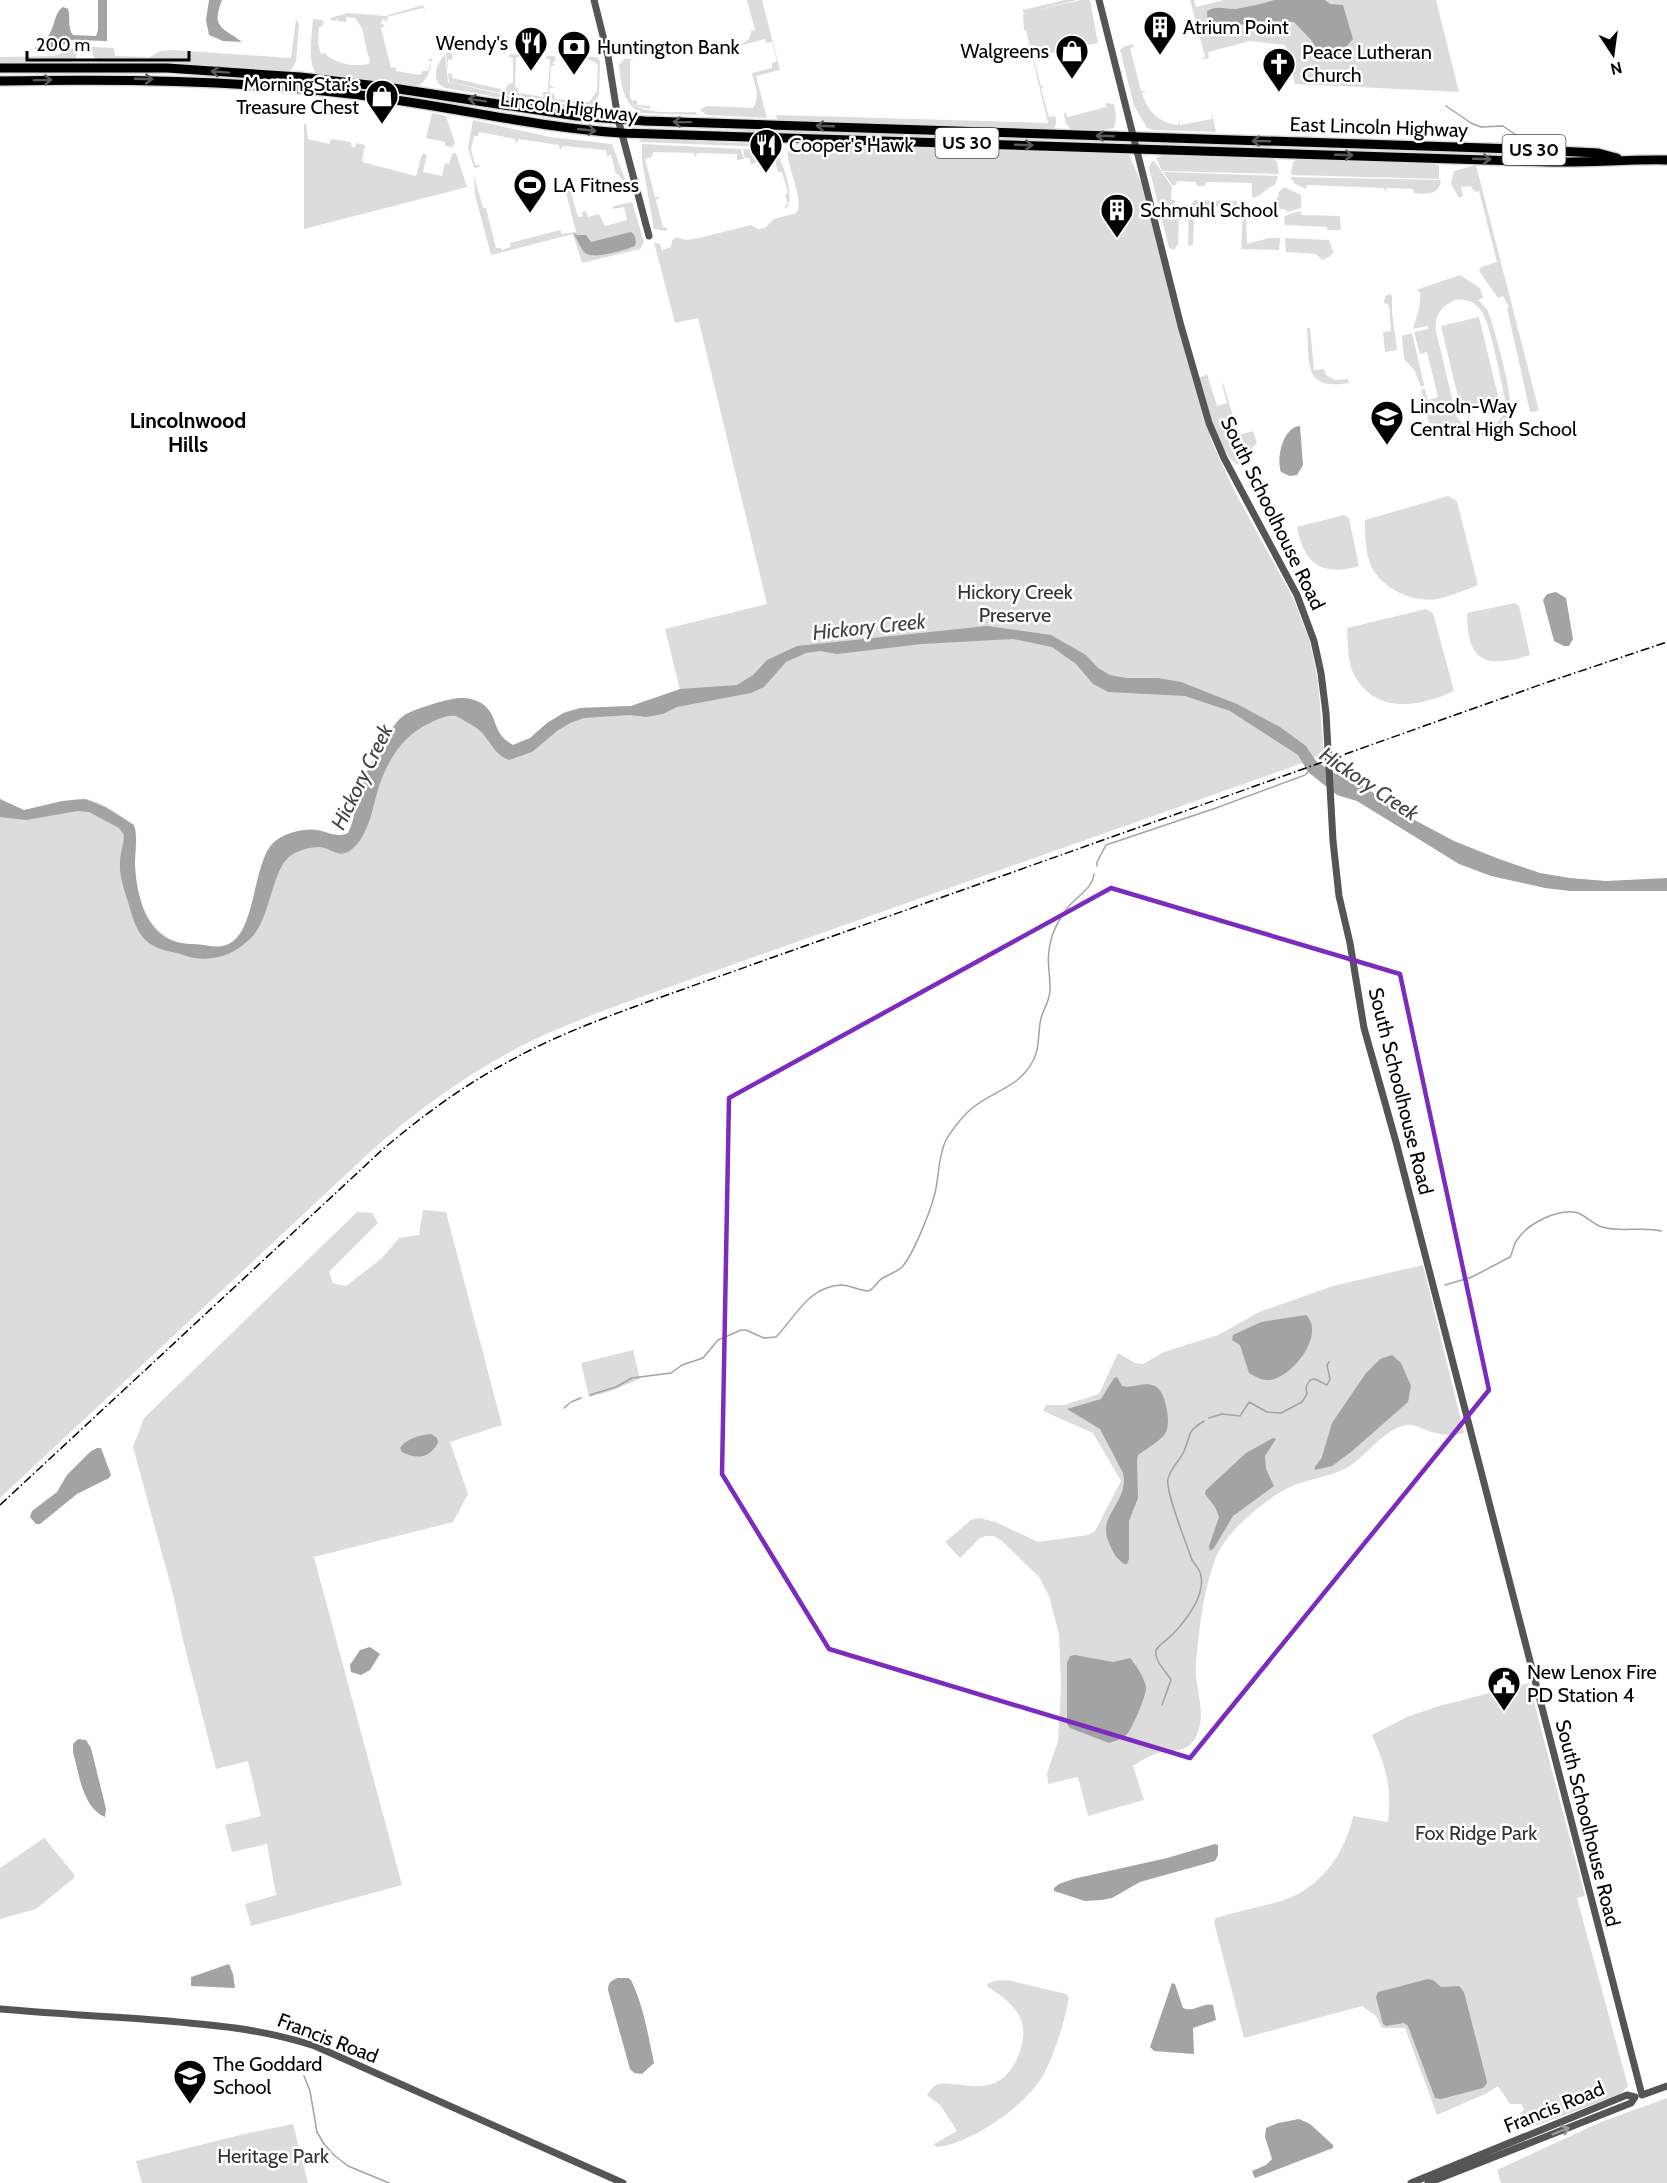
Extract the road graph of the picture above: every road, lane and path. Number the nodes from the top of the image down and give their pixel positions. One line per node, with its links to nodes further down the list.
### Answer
1 (594, 0): 5 (street)
2 (1099, 0): 7 (street, South Schoolhouse Road)
3 (0, 69): 5 (main road, Lincoln Highway / US 30, one-way to 3)
4 (0, 81): 6 (main road, Lincoln Highway / US 30, one-way to 6)
5 (618, 119): 6 (street); 7 (main road, Lincoln Highway / US 30, one-way to 5)
6 (622, 133): 8 (main road, Lincoln Highway / US 30, one-way to 8); 11 (street)
7 (1134, 137): 8 (street, South Schoolhouse Road); 9 (main road, East Lincoln Highway / US 30, one-way to 7)
8 (1136, 148): 9 (main road, East Lincoln Highway / US 30, one-way to 9); 13 (street, South Schoolhouse Road)
9 (1622, 159): 10 (main road, East Lincoln Highway / US 30)
10 (1667, 160)
11 (649, 236)
12 (0, 2009): 14 (street, Francis Road)
13 (1667, 2086)
14 (622, 2183)
15 (1411, 2183): 16 (street, Francis Road, one-way to 15)
16 (1428, 2183)

